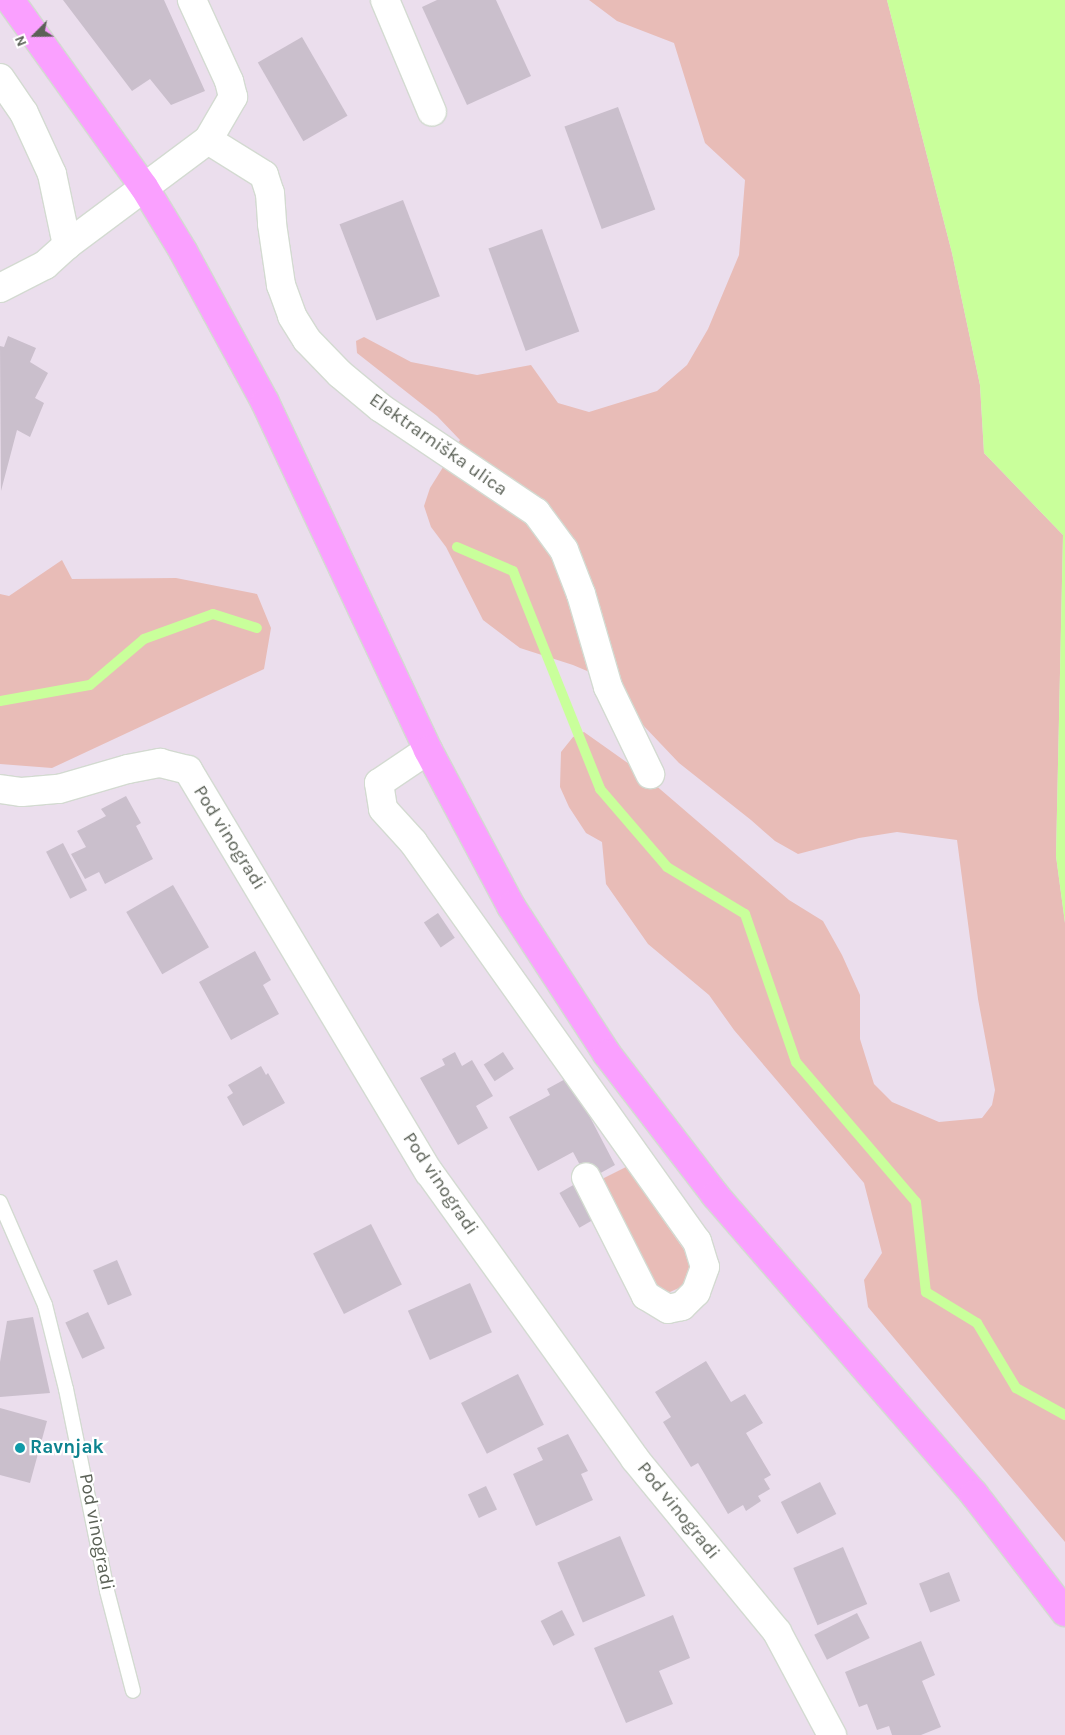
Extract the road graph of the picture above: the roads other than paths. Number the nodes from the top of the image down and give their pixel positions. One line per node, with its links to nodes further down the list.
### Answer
1 (10, 0): 7 (main road)
2 (192, 0): 6 (street)
3 (385, 0): 5 (street)
4 (0, 78): 8 (street)
5 (432, 112)
6 (208, 140): 7 (street); 11 (street, Elektrarniška ulica)
7 (144, 187): 8 (street); 10 (main road)
8 (67, 245): 9 (street)
9 (0, 288)
10 (428, 750): 13 (street); 15 (main road)
11 (650, 774)
12 (0, 789): 17 (street, Pod vinogradi)
13 (586, 1178)
14 (0, 1202): 16 (lane, Pod vinogradi)
15 (1065, 1612)
16 (133, 1691)
17 (832, 1735)

